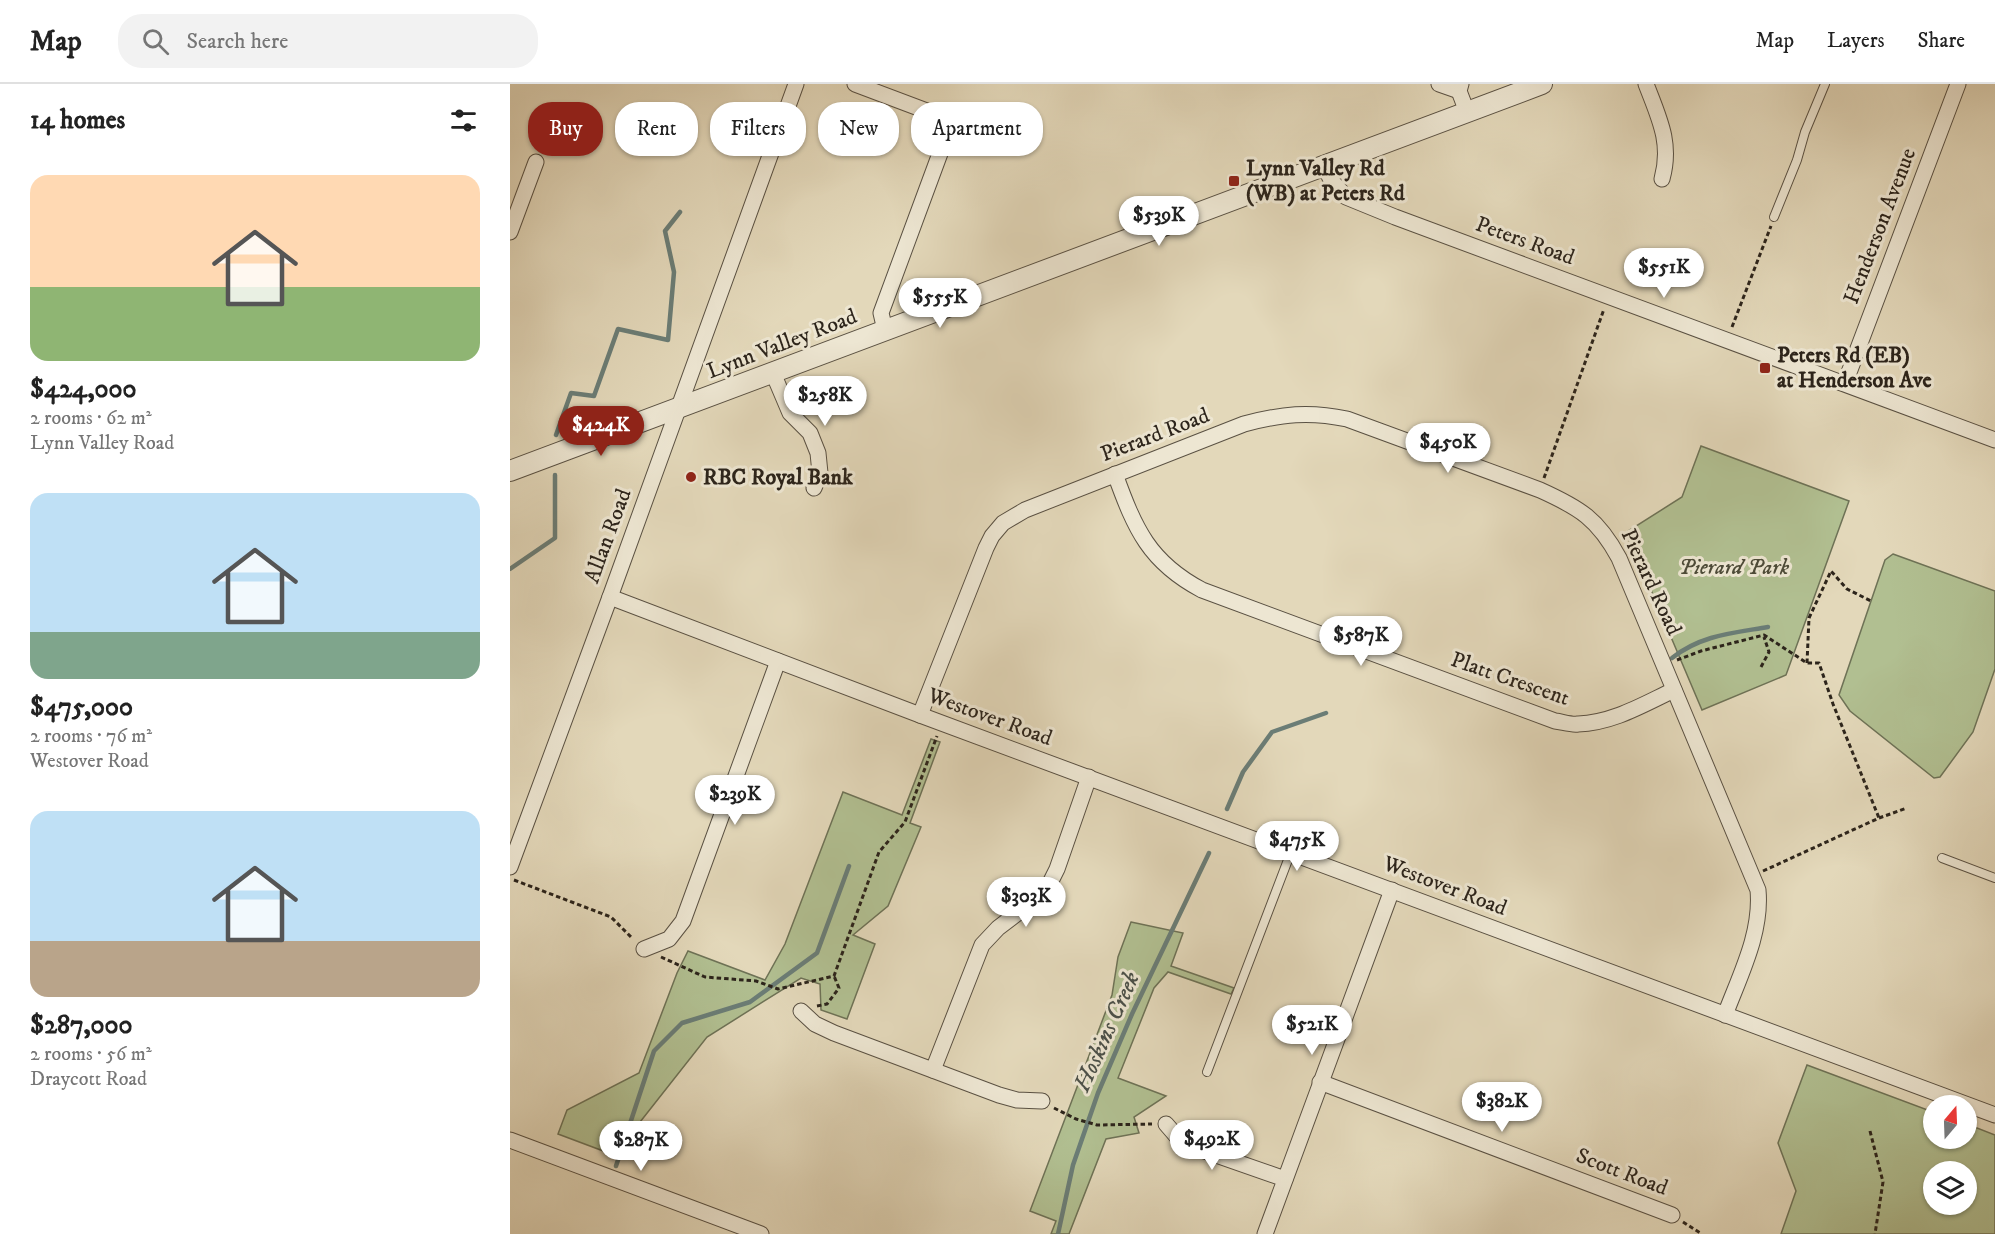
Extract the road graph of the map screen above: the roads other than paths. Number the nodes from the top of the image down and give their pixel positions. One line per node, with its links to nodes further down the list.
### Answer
1 (795, 84): 18 (street, Allan Road)
2 (855, 84): 15 (street)
3 (1439, 84): 8 (street)
4 (1542, 84): 9 (street, Lynn Valley Road)
5 (1646, 84): 12 (street)
6 (1825, 84): 13 (lane)
7 (1958, 84): 17 (street, Henderson Avenue)
8 (1460, 88): 9 (street)
9 (1467, 112): 11 (street, Lynn Valley Road)
10 (536, 162): 14 (street)
11 (1324, 166): 15 (street, Lynn Valley Road); 17 (street, Peters Road)
12 (1662, 179)
13 (1774, 217)
14 (510, 232)
15 (885, 330): 16 (street, Lynn Valley Road)
16 (773, 373): 18 (street, Lynn Valley Road); 22 (street)
17 (1845, 383): 19 (street, Peters Road)
18 (678, 408): 20 (street, Lynn Valley Road); 23 (street, Allan Road)
19 (1995, 440)
20 (510, 471)
21 (1115, 474): 25 (street, Platt Crescent); 25 (street, Pierard Road); 26 (street, Pierard Road)
22 (814, 488)
23 (610, 597): 24 (street, Westover Road); 30 (street, Allan Road)
24 (778, 661): 26 (street, Westover Road); 33 (street)
25 (1674, 690): 35 (street, Pierard Road)
26 (920, 715): 27 (street, Westover Road)
27 (1089, 777): 28 (street, Westover Road); 36 (street)
28 (1291, 852): 32 (street, Westover Road); 37 (lane)
29 (1941, 858): 31 (lane)
30 (510, 867)
31 (1995, 878)
32 (1392, 890): 35 (street, Westover Road); 38 (street)
33 (644, 949)
34 (801, 1011): 36 (street)
35 (1725, 1015): 40 (street, Westover Road)
36 (933, 1070): 39 (street)
37 (1207, 1072)
38 (1320, 1082): 43 (street); 44 (street, Scott Road)
39 (1042, 1101)
40 (1995, 1115)
41 (1166, 1124): 43 (street)
42 (510, 1140): 45 (street)
43 (1285, 1179): 46 (street)
44 (1672, 1215)
45 (762, 1234)
46 (1265, 1234)

